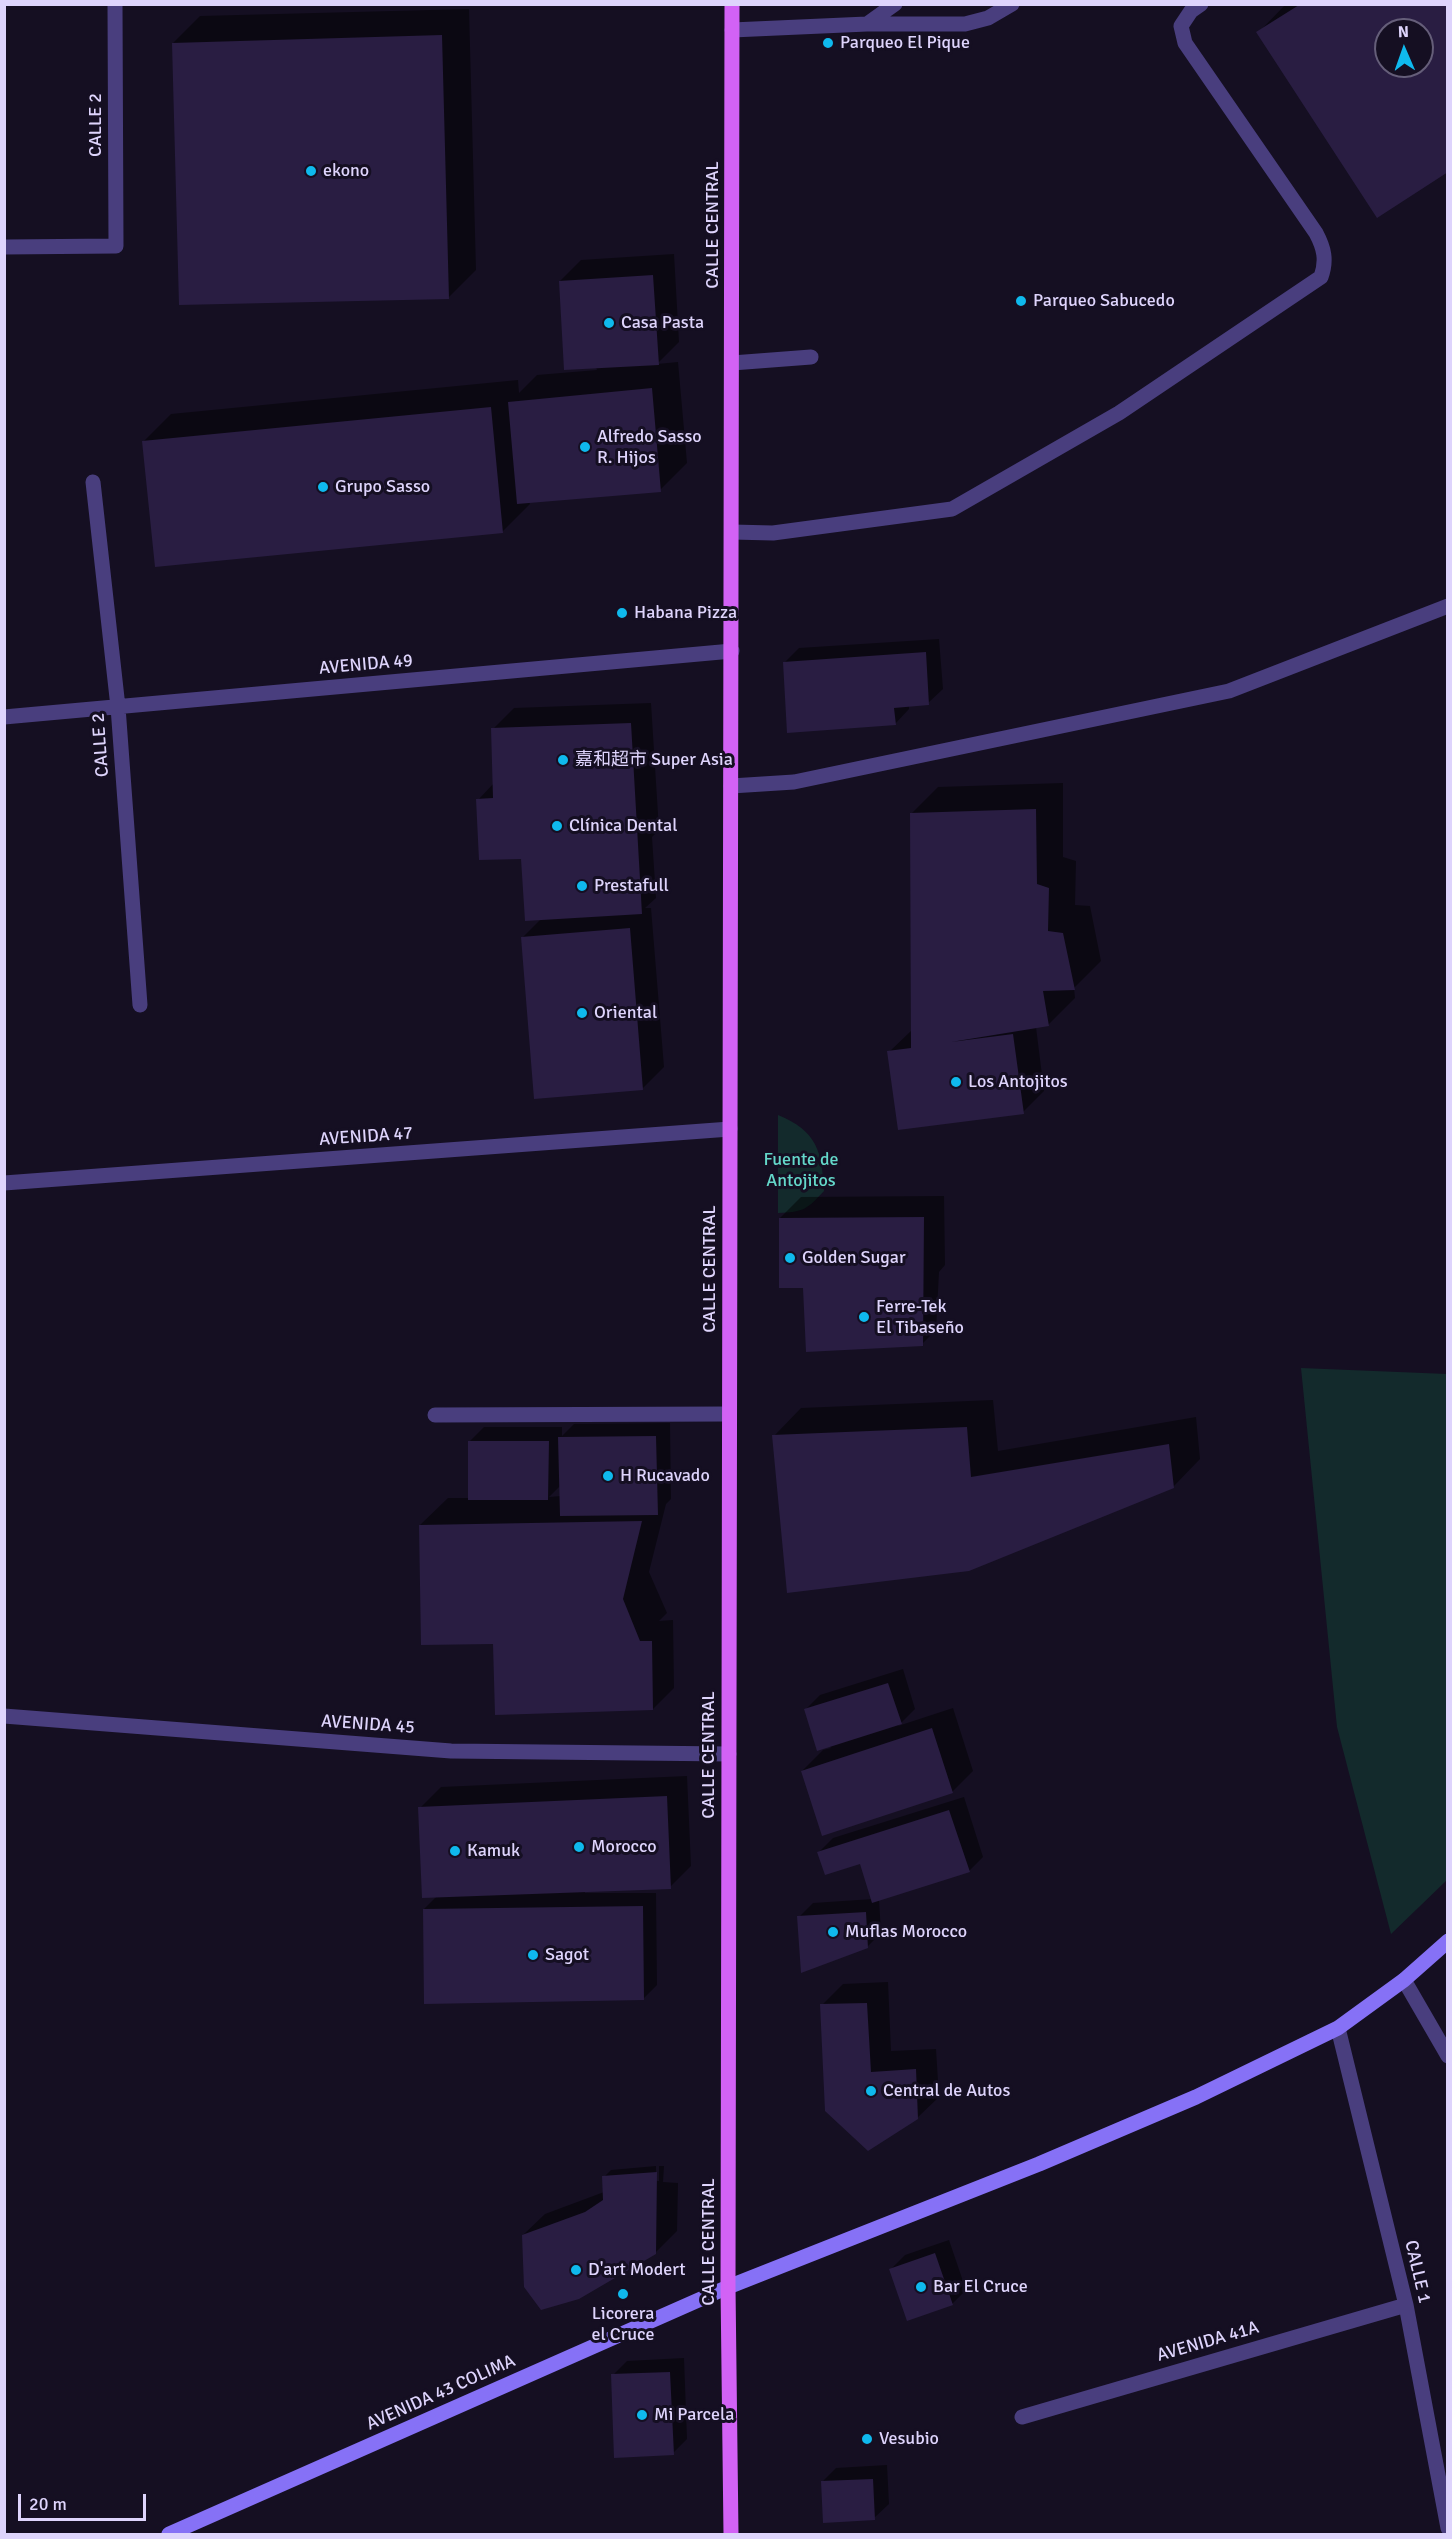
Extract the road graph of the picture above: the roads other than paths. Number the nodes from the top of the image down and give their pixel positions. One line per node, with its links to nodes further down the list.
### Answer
1 (115, 4): 8 (street, CALLE 2)
2 (732, 4): 7 (main road, CALLE CENTRAL)
3 (894, 4): 6 (street)
4 (1012, 4): 6 (street)
5 (1201, 4): 12 (street)
6 (867, 24): 7 (street)
7 (732, 30): 10 (main road, CALLE CENTRAL)
8 (4, 247)
9 (811, 357): 10 (street)
10 (732, 363): 12 (main road, CALLE CENTRAL)
11 (93, 482): 15 (street, CALLE 2)
12 (732, 532): 14 (main road, CALLE CENTRAL)
13 (1448, 606): 17 (street)
14 (732, 651): 15 (street, AVENIDA 49); 17 (main road, CALLE CENTRAL)
15 (118, 707): 16 (street, AVENIDA 49); 18 (street, CALLE 2)
16 (4, 717)
17 (731, 786): 19 (main road, CALLE CENTRAL)
18 (140, 1005)
19 (730, 1129): 20 (street, AVENIDA 47); 21 (main road, CALLE CENTRAL)
20 (4, 1183)
21 (729, 1414): 22 (street); 24 (main road, CALLE CENTRAL)
22 (435, 1415)
23 (4, 1716): 24 (street, AVENIDA 45)
24 (729, 1754): 29 (main road, CALLE CENTRAL)
25 (1448, 1941): 26 (main road, AVENIDA 43 COLIMA)
26 (1404, 1980): 27 (main road, AVENIDA 43 COLIMA); 28 (street)
27 (1338, 2028): 29 (main road, AVENIDA 43 COLIMA); 30 (street, CALLE 1)
28 (1448, 2056)
29 (728, 2286): 33 (main road, AVENIDA 43 COLIMA); 34 (main road, CALLE CENTRAL)
30 (1406, 2305): 31 (street, AVENIDA 41A); 32 (street, CALLE 1)
31 (1022, 2417)
32 (1448, 2528)
33 (170, 2535)
34 (731, 2535)

